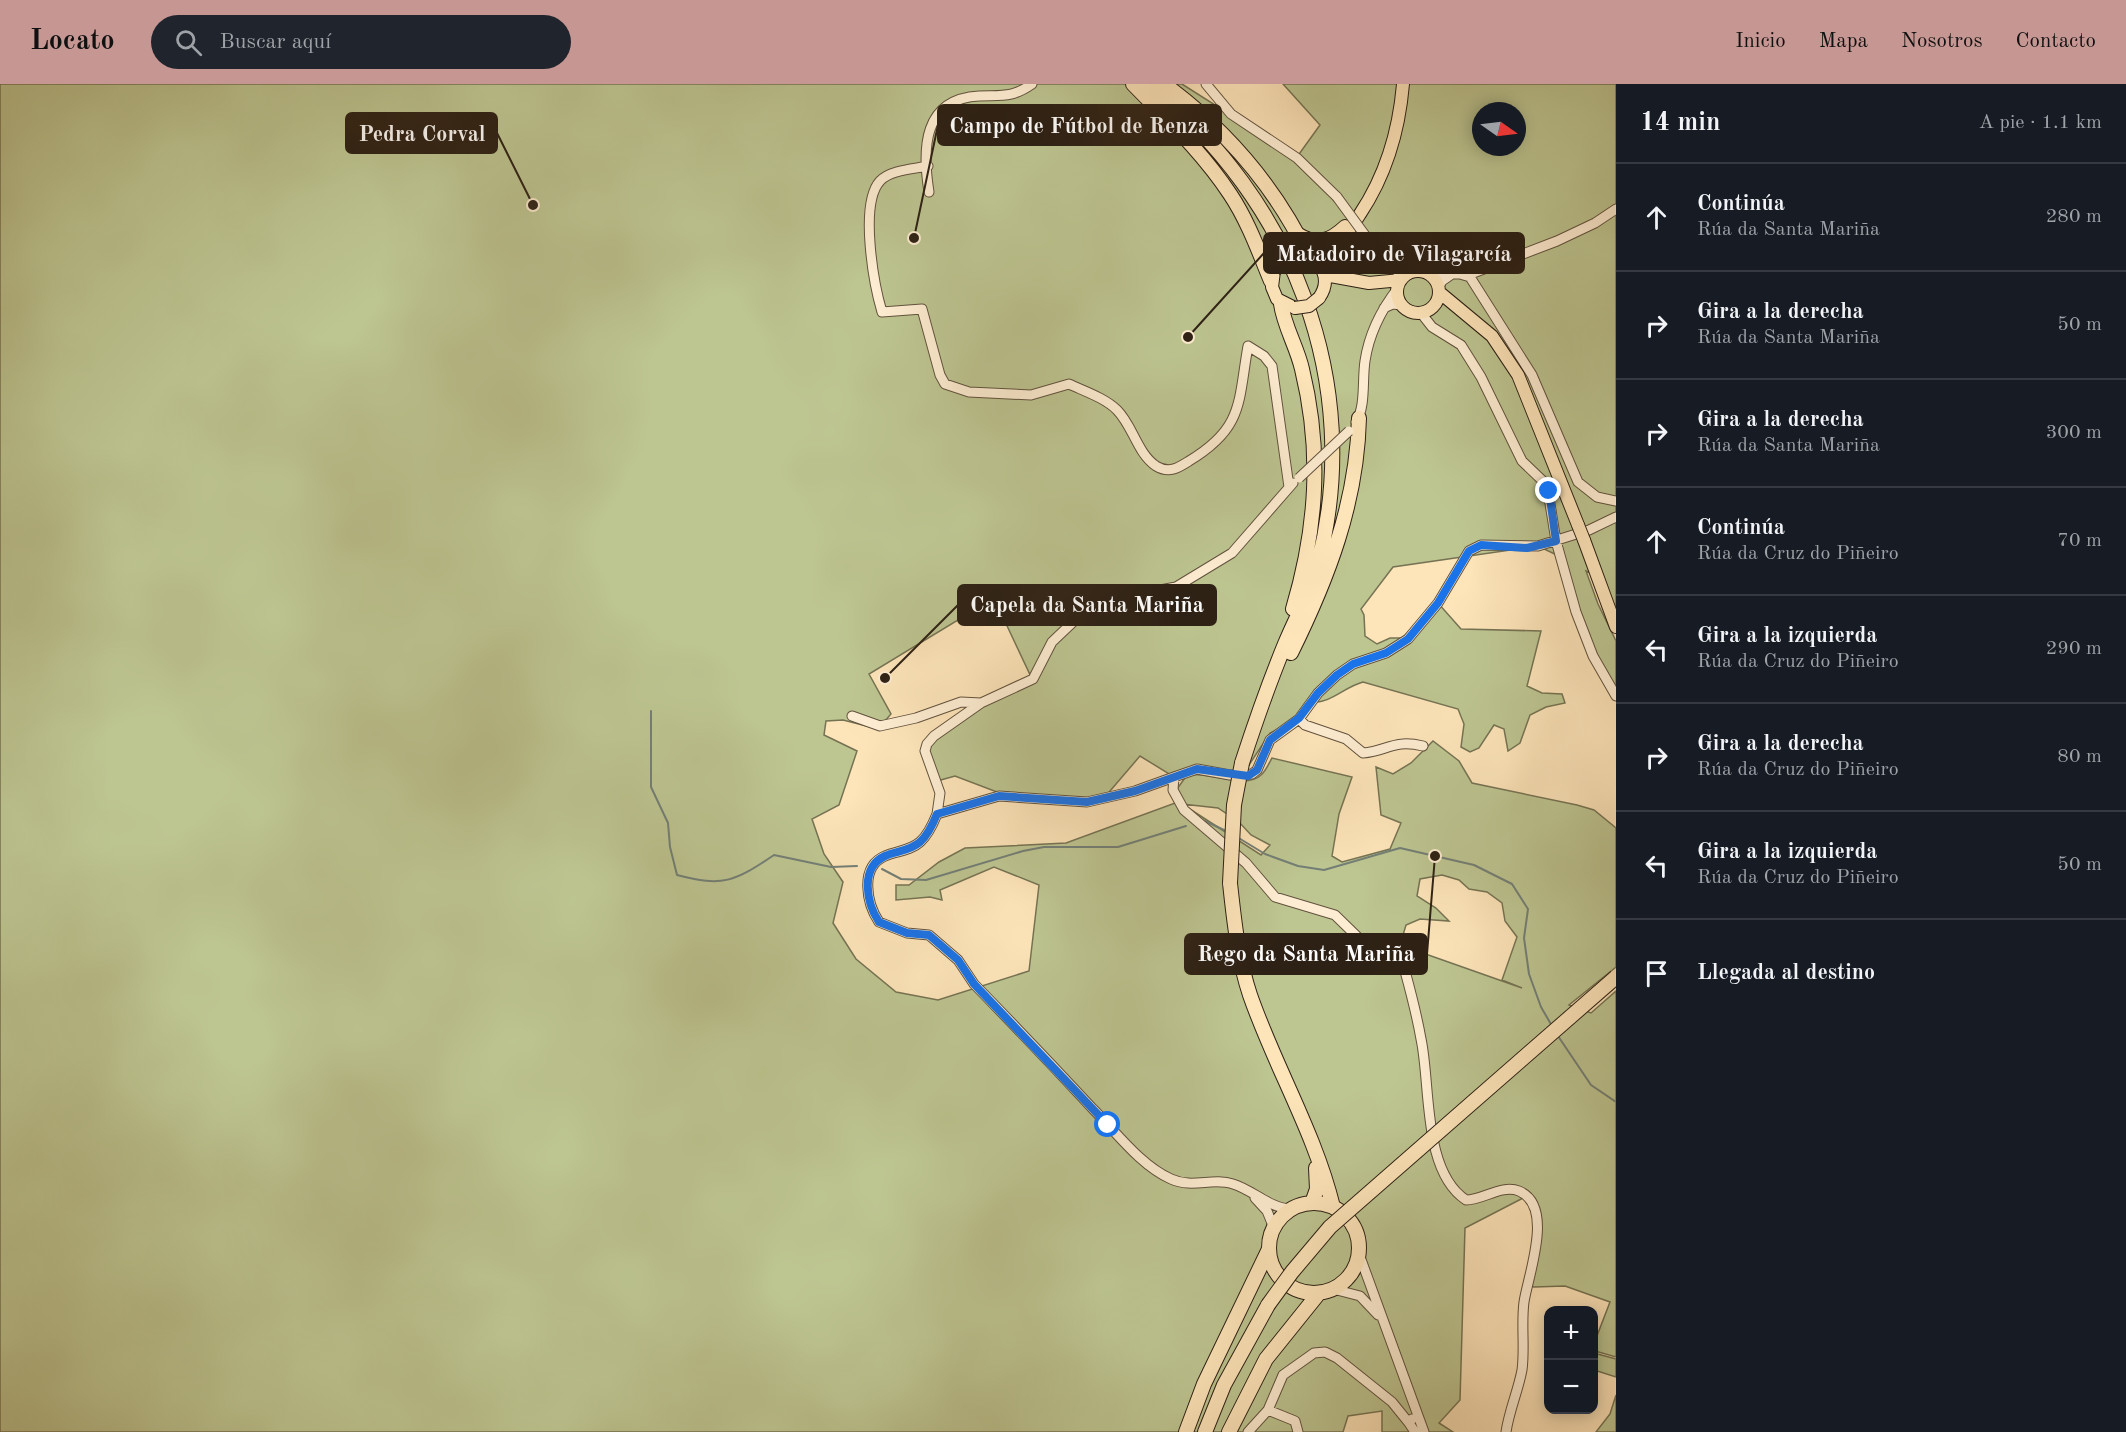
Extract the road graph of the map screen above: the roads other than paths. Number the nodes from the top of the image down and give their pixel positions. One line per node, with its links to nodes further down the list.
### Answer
1 (1032, 84): 7 (street)
2 (1133, 84): 18 (highway)
3 (1148, 84): 36 (highway)
4 (1164, 84): 11 (highway)
5 (1206, 84): 20 (street, bridge)
6 (1403, 84): 8 (main road)
7 (928, 166): 9 (street); 27 (street)
8 (1386, 166): 11 (main road); 12 (main road)
9 (929, 192)
10 (1616, 209): 17 (street)
11 (1299, 234): 13 (highway)
12 (1339, 243): 13 (main road); 14 (main road)
13 (1309, 259): 14 (main road); 18 (main road, bridge)
14 (1325, 274): 19 (main road); 22 (main road)
15 (1427, 274): 16 (street); 20 (main road); 21 (main road)
16 (1452, 274): 17 (street); 21 (street)
17 (1468, 275): 28 (street)
18 (1273, 276): 23 (main road)
19 (1347, 281): 20 (main road); 22 (main road)
20 (1399, 290): 24 (main road); 26 (street)
21 (1438, 290): 24 (main road); 25 (main road)
22 (1321, 295): 23 (main road, bridge)
23 (1281, 304): 36 (highway)
24 (1426, 310): 25 (main road); 30 (street)
25 (1471, 318): 31 (main road, bridge)
26 (1359, 418): 27 (street, bridge); 36 (highway)
27 (1289, 487): 33 (street)
28 (1616, 501)
29 (1616, 517): 30 (street)
30 (1556, 541): 32 (street); 35 (street)
31 (1616, 627)
32 (1616, 696)
33 (981, 703): 34 (street); 39 (street)
34 (852, 716)
35 (1299, 718): 37 (street); 38 (street)
36 (1255, 721): 41 (highway, bridge)
37 (1423, 746)
38 (1174, 777): 39 (street); 62 (street)
39 (937, 814): 42 (street)
40 (1616, 978): 56 (highway, bridge)
41 (1311, 1136): 43 (highway); 44 (highway)
42 (1247, 1190): 45 (street); 46 (street)
43 (1312, 1203): 44 (highway); 45 (highway)
44 (1334, 1207): 48 (highway)
45 (1291, 1209): 46 (highway)
46 (1274, 1228): 47 (highway)
47 (1269, 1249): 49 (highway); 55 (highway)
48 (1359, 1254): 49 (highway); 50 (street)
49 (1326, 1291): 50 (street); 57 (highway)
50 (1387, 1330): 52 (street)
51 (1268, 1410): 53 (street); 54 (street); 60 (street)
52 (1418, 1413): 54 (street); 61 (street)
53 (1260, 1421): 58 (street); 59 (street)
54 (1412, 1430)
55 (1186, 1432)
56 (1204, 1432)
57 (1229, 1432)
58 (1248, 1432)
59 (1260, 1432)
60 (1298, 1432)
61 (1424, 1432)
62 (1506, 1432)

